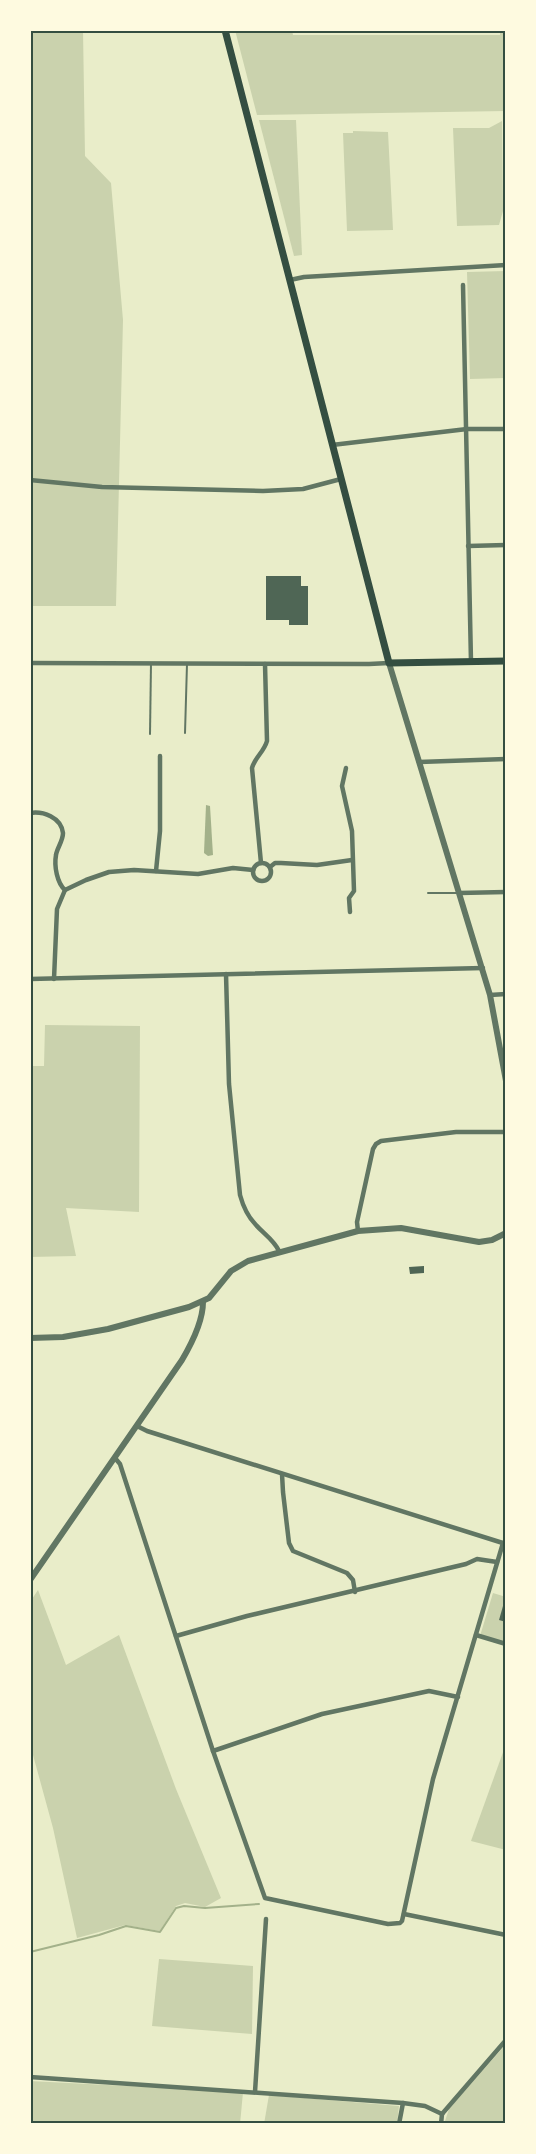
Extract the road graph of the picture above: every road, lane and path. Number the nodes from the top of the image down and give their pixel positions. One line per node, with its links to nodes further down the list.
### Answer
1 (225, 30): 3 (main road)
2 (506, 266): 3 (street)
3 (290, 280): 7 (main road)
4 (463, 285): 5 (street)
5 (467, 429): 6 (street); 7 (street); 11 (street)
6 (506, 429)
7 (332, 445): 8 (main road)
8 (341, 479): 9 (street); 16 (main road)
9 (30, 480)
10 (506, 545): 11 (street)
11 (468, 546): 13 (street)
12 (506, 661): 13 (main road)
13 (471, 662): 16 (main road)
14 (30, 663): 15 (street)
15 (151, 663): 17 (street); 20 (lane)
16 (389, 663): 18 (street); 23 (street)
17 (187, 664): 18 (street); 19 (lane)
18 (265, 664): 27 (street)
19 (185, 733)
20 (150, 734)
21 (160, 756): 30 (street)
22 (506, 759): 23 (street)
23 (419, 762): 34 (street)
24 (346, 768): 26 (street)
25 (30, 813): 31 (street)
26 (352, 860): 28 (street); 35 (street)
27 (261, 863): 28 (street); 29 (street)
28 (270, 867): 29 (street)
29 (253, 870): 30 (street)
30 (156, 871): 31 (street)
31 (65, 890): 39 (street)
32 (506, 892): 34 (street)
33 (428, 893): 34 (lane)
34 (459, 893): 36 (street)
35 (350, 912)
36 (483, 968): 37 (street); 41 (street)
37 (226, 974): 39 (street); 46 (street)
38 (30, 979): 39 (street)
39 (54, 979)
40 (506, 994): 41 (street)
41 (490, 995): 42 (street)
42 (506, 1076)
43 (506, 1132): 44 (street)
44 (358, 1231): 45 (street); 46 (street)
45 (506, 1233)
46 (279, 1251): 47 (street)
47 (204, 1302): 48 (street); 49 (street)
48 (30, 1338)
49 (137, 1426): 50 (street); 51 (street)
50 (115, 1458): 54 (street); 57 (street)
51 (282, 1474): 52 (street); 55 (street)
52 (504, 1544): 53 (street)
53 (497, 1562): 55 (street); 56 (street)
54 (30, 1580)
55 (355, 1592): 57 (street)
56 (476, 1635): 58 (street); 59 (street)
57 (176, 1636): 60 (street)
58 (506, 1644)
59 (458, 1697): 60 (street); 61 (street)
60 (213, 1750): 61 (street)
61 (404, 1914): 63 (street)
62 (266, 1919): 66 (street)
63 (506, 1935)
64 (506, 2040): 68 (street)
65 (30, 2077): 66 (street)
66 (255, 2092): 67 (street)
67 (403, 2103): 68 (street); 69 (street)
68 (442, 2114): 70 (street)
69 (399, 2124)
70 (441, 2124)

